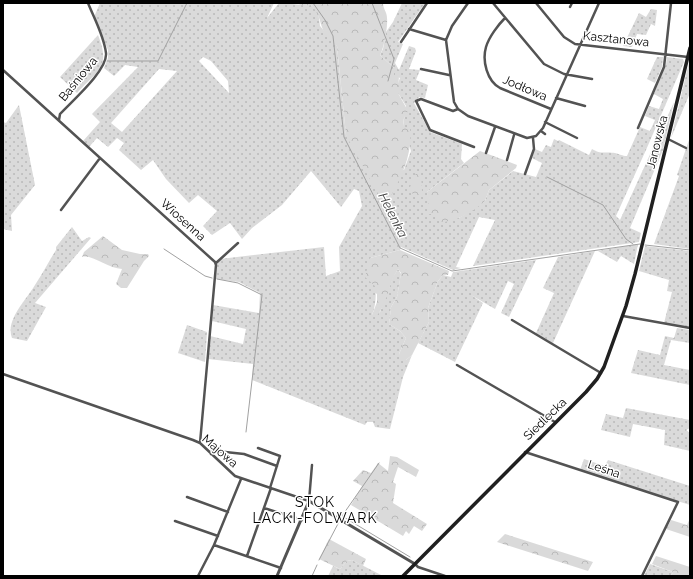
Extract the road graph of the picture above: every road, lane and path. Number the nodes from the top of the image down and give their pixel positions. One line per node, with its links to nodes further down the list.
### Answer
1 (88, 3): 27 (street, Baśniowa)
2 (427, 3): 11 (street)
3 (468, 3): 12 (street)
4 (493, 3): 10 (street)
5 (536, 3): 14 (street, Kasztanowa)
6 (572, 3): 9 (street)
7 (599, 3): 14 (street)
8 (671, 3): 16 (street)
9 (570, 7)
10 (505, 18): 21 (street); 26 (street, Jodłowa)
11 (409, 29): 12 (street); 13 (street)
12 (446, 40): 20 (street)
13 (401, 42)
14 (579, 45): 16 (street, Kasztanowa); 21 (street)
15 (690, 48): 17 (main road, Janowska)
16 (666, 54): 17 (street, Kasztanowa); 30 (street)
17 (688, 57): 36 (main road, Janowska)
18 (421, 69): 20 (street)
19 (3, 70): 27 (street, Wiosenna)
20 (449, 75): 25 (street)
21 (566, 75): 22 (street); 23 (street)
22 (592, 79)
23 (556, 98): 24 (street); 26 (street)
24 (585, 106)
25 (458, 109): 29 (street); 37 (street)
26 (551, 109): 28 (street)
27 (58, 120): 40 (street, Wiosenna)
28 (546, 122): 31 (street); 35 (street)
29 (495, 127): 33 (street); 39 (street)
30 (638, 128)
31 (541, 131): 32 (street); 34 (street)
32 (545, 134)
33 (514, 135): 34 (street); 41 (street)
34 (534, 138): 42 (street)
35 (577, 138)
36 (668, 139): 38 (street); 44 (main road, Janowska)
37 (474, 147)
38 (686, 148)
39 (486, 153)
40 (100, 158): 43 (street); 46 (street, Wiosenna)
41 (507, 160)
42 (524, 174)
43 (61, 210)
44 (643, 241): 47 (main road, Siedlecka)
45 (238, 243): 46 (street)
46 (215, 264): 54 (street)
47 (623, 316): 49 (street); 51 (main road, Siedlecka)
48 (512, 320): 51 (street)
49 (690, 328)
50 (457, 365): 53 (street)
51 (601, 373): 53 (main road, Siedlecka)
52 (3, 374): 54 (street, Majowa)
53 (555, 422): 56 (main road, Siedlecka)
54 (200, 443): 57 (street, Majowa)
55 (258, 448): 59 (street)
56 (525, 452): 71 (main road, Siedlecka); 77 (street, Leśna)
57 (211, 454): 59 (street); 60 (street, Majowa)
58 (312, 465): 63 (street)
59 (277, 466): 61 (street)
60 (241, 479): 61 (street, Majowa); 65 (street)
61 (270, 488): 63 (street, Majowa); 64 (street)
62 (187, 498): 65 (street)
63 (309, 501): 66 (street); 71 (street, Majowa)
64 (264, 508): 66 (street); 70 (street)
65 (228, 512): 68 (street)
66 (302, 520): 72 (street)
67 (175, 521): 68 (street)
68 (218, 536): 69 (street)
69 (214, 545): 70 (street); 73 (street)
70 (247, 556): 72 (street)
71 (415, 564): 75 (main road, Siedlecka); 76 (street)
72 (282, 568): 74 (street)
73 (198, 576)
74 (277, 576)
75 (403, 576)
76 (446, 576)
77 (642, 576)

